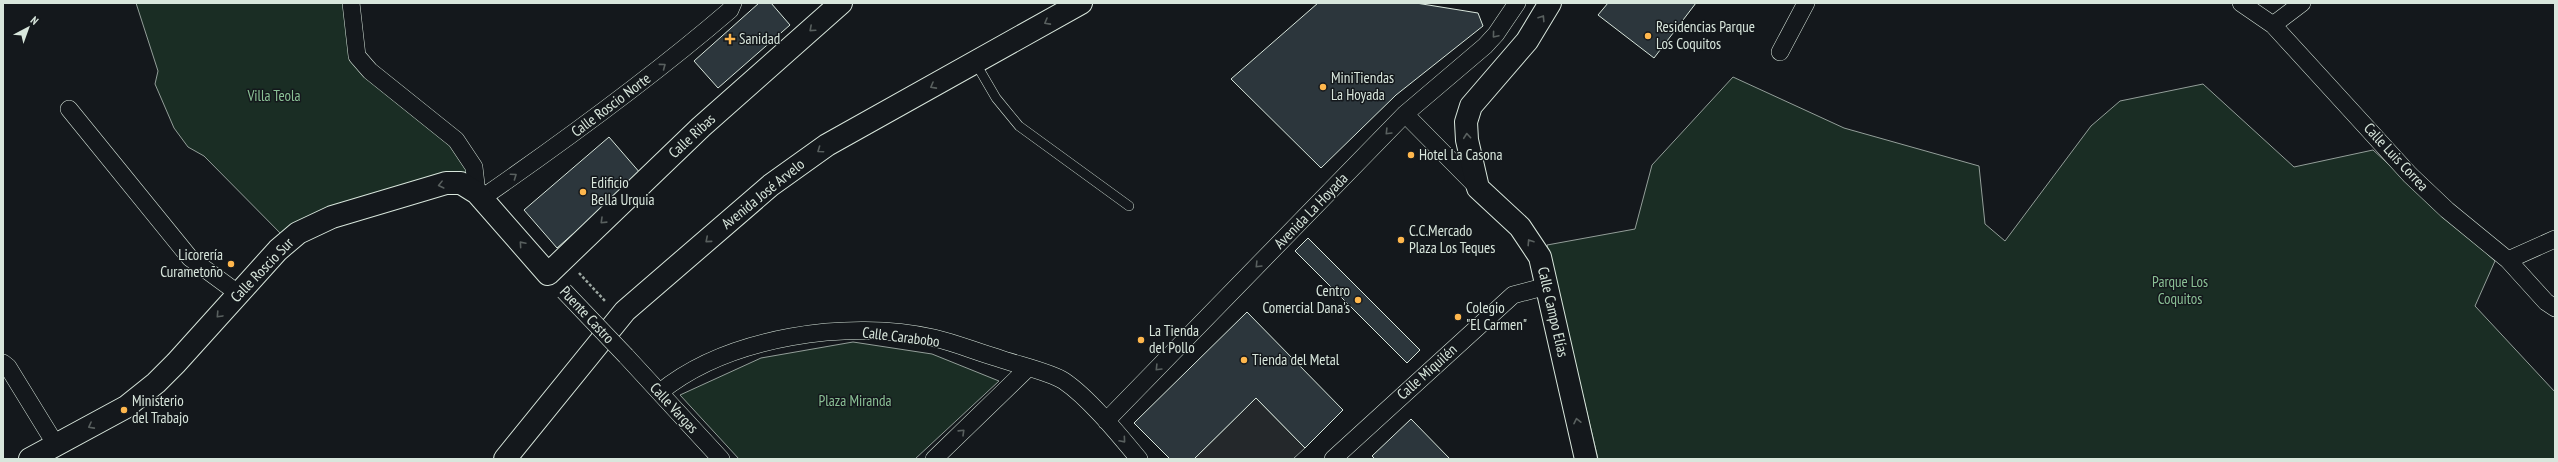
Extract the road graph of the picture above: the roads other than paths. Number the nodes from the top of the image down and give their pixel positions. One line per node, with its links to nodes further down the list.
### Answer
1 (351, 3): 16 (street)
2 (734, 3): 16 (street, Calle Roscio Norte, one-way to 2)
3 (841, 3): 20 (street, Calle Ribas, one-way to 20)
4 (1081, 3): 12 (street, Avenida José Arvelo, one-way to 12)
5 (1517, 3): 14 (street, Avenida La Hoyada, one-way to 14)
6 (1550, 3): 15 (street, one-way to 6)
7 (1806, 3): 11 (street)
8 (2241, 3): 10 (street, Calle Luis Correa)
9 (2302, 3): 10 (street)
10 (2273, 25): 19 (street, Calle Luis Correa)
11 (1780, 52)
12 (975, 62): 17 (lane); 31 (street, Avenida José Arvelo, one-way to 31)
13 (69, 110): 22 (street)
14 (1405, 114): 15 (street); 28 (street, Avenida La Hoyada, one-way to 28)
15 (1478, 188): 21 (street, Calle Campo Elías, one-way to 15)
16 (480, 196): 20 (street, one-way to 16); 22 (street, Calle Roscio Sur, one-way to 22)
17 (1129, 206)
18 (2555, 239): 19 (street)
19 (2508, 260): 23 (street, Calle Luis Correa)
20 (557, 283): 24 (street, Puente Castro, bridge)
21 (1547, 286): 35 (street, Calle Miquilén); 36 (street, Calle Campo Elías, one-way to 21)
22 (239, 294): 29 (street, Calle Roscio Sur, one-way to 29)
23 (2555, 308)
24 (626, 356): 27 (street, Calle Vargas)
25 (3, 363): 29 (street)
26 (1028, 368): 27 (street, Calle Carabobo); 28 (street, Calle Carabobo); 33 (street, one-way to 26)
27 (660, 392): 32 (street, Calle Vargas)
28 (1106, 421): 34 (street, Calle Carabobo, one-way to 34)
29 (56, 445): 30 (street, Calle Roscio Sur)
30 (30, 459)
31 (505, 459)
32 (721, 459)
33 (934, 459)
34 (1140, 459)
35 (1332, 459)
36 (1586, 459)

